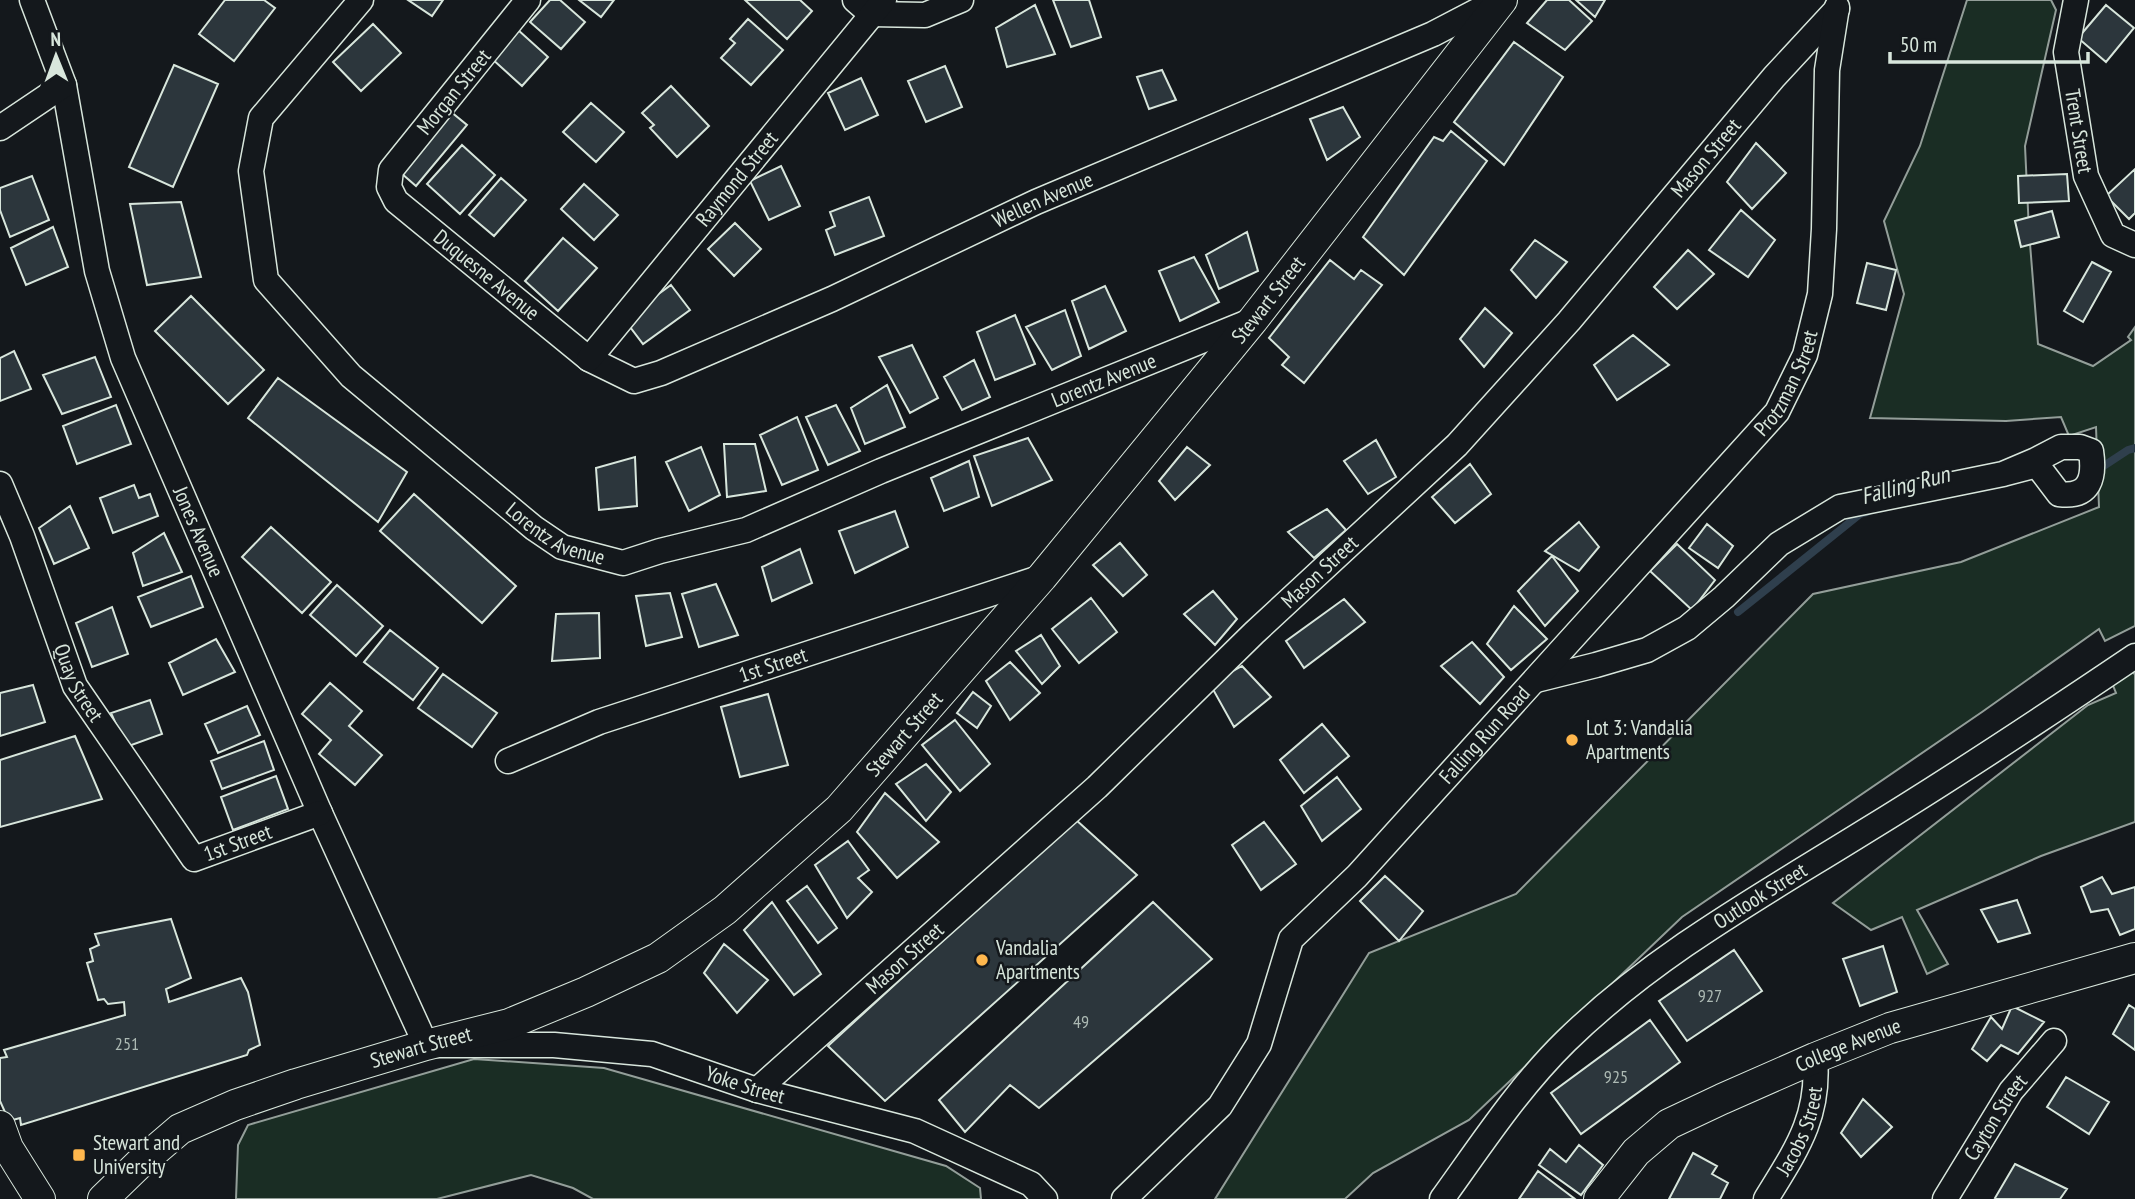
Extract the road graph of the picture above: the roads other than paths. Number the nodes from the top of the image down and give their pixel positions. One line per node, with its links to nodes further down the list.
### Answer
1 (32, 0): 9 (street, Jones Avenue)
2 (528, 0): 11 (street, Morgan Street)
3 (961, 0): 7 (street)
4 (1500, 0): 13 (street, Stewart Street); 14 (street, Wellen Avenue)
5 (2076, 0): 12 (street, Trent Street)
6 (348, 4): 13 (street, Lorentz Avenue)
7 (870, 5): 14 (street, Raymond Street)
8 (1838, 5): 19 (street, Protzman Street); 27 (street, Mason Street)
9 (64, 85): 10 (street); 21 (street, Jones Avenue)
10 (0, 128)
11 (389, 187): 14 (street, Duquesne Avenue)
12 (2135, 246)
13 (1253, 320): 17 (street, Stewart Street)
14 (589, 359)
15 (2003, 474): 19 (street, Falling Run Road)
16 (0, 484): 22 (street, Quay Street)
17 (1042, 577): 20 (street, 1st Street); 25 (street, Stewart Street)
18 (2135, 656): 33 (street, Outlook Street)
19 (1536, 680): 32 (street, Falling Run Road)
20 (508, 761)
21 (320, 813): 22 (street, 1st Street); 25 (street, Jones Avenue)
22 (194, 859)
23 (2135, 958): 26 (street, College Avenue)
24 (2054, 1041): 36 (street, Cayton Street)
25 (426, 1045): 27 (street, Yoke Street); 30 (street, Stewart Street)
26 (1815, 1058): 34 (street, College Avenue); 35 (street, Jacobs Street)
27 (757, 1090): 31 (street, Yoke Street)
28 (0, 1126): 29 (street)
29 (40, 1199)
30 (103, 1199)
31 (1045, 1199)
32 (1124, 1199)
33 (1442, 1199)
34 (1599, 1199)
35 (1766, 1199)
36 (1945, 1199)

